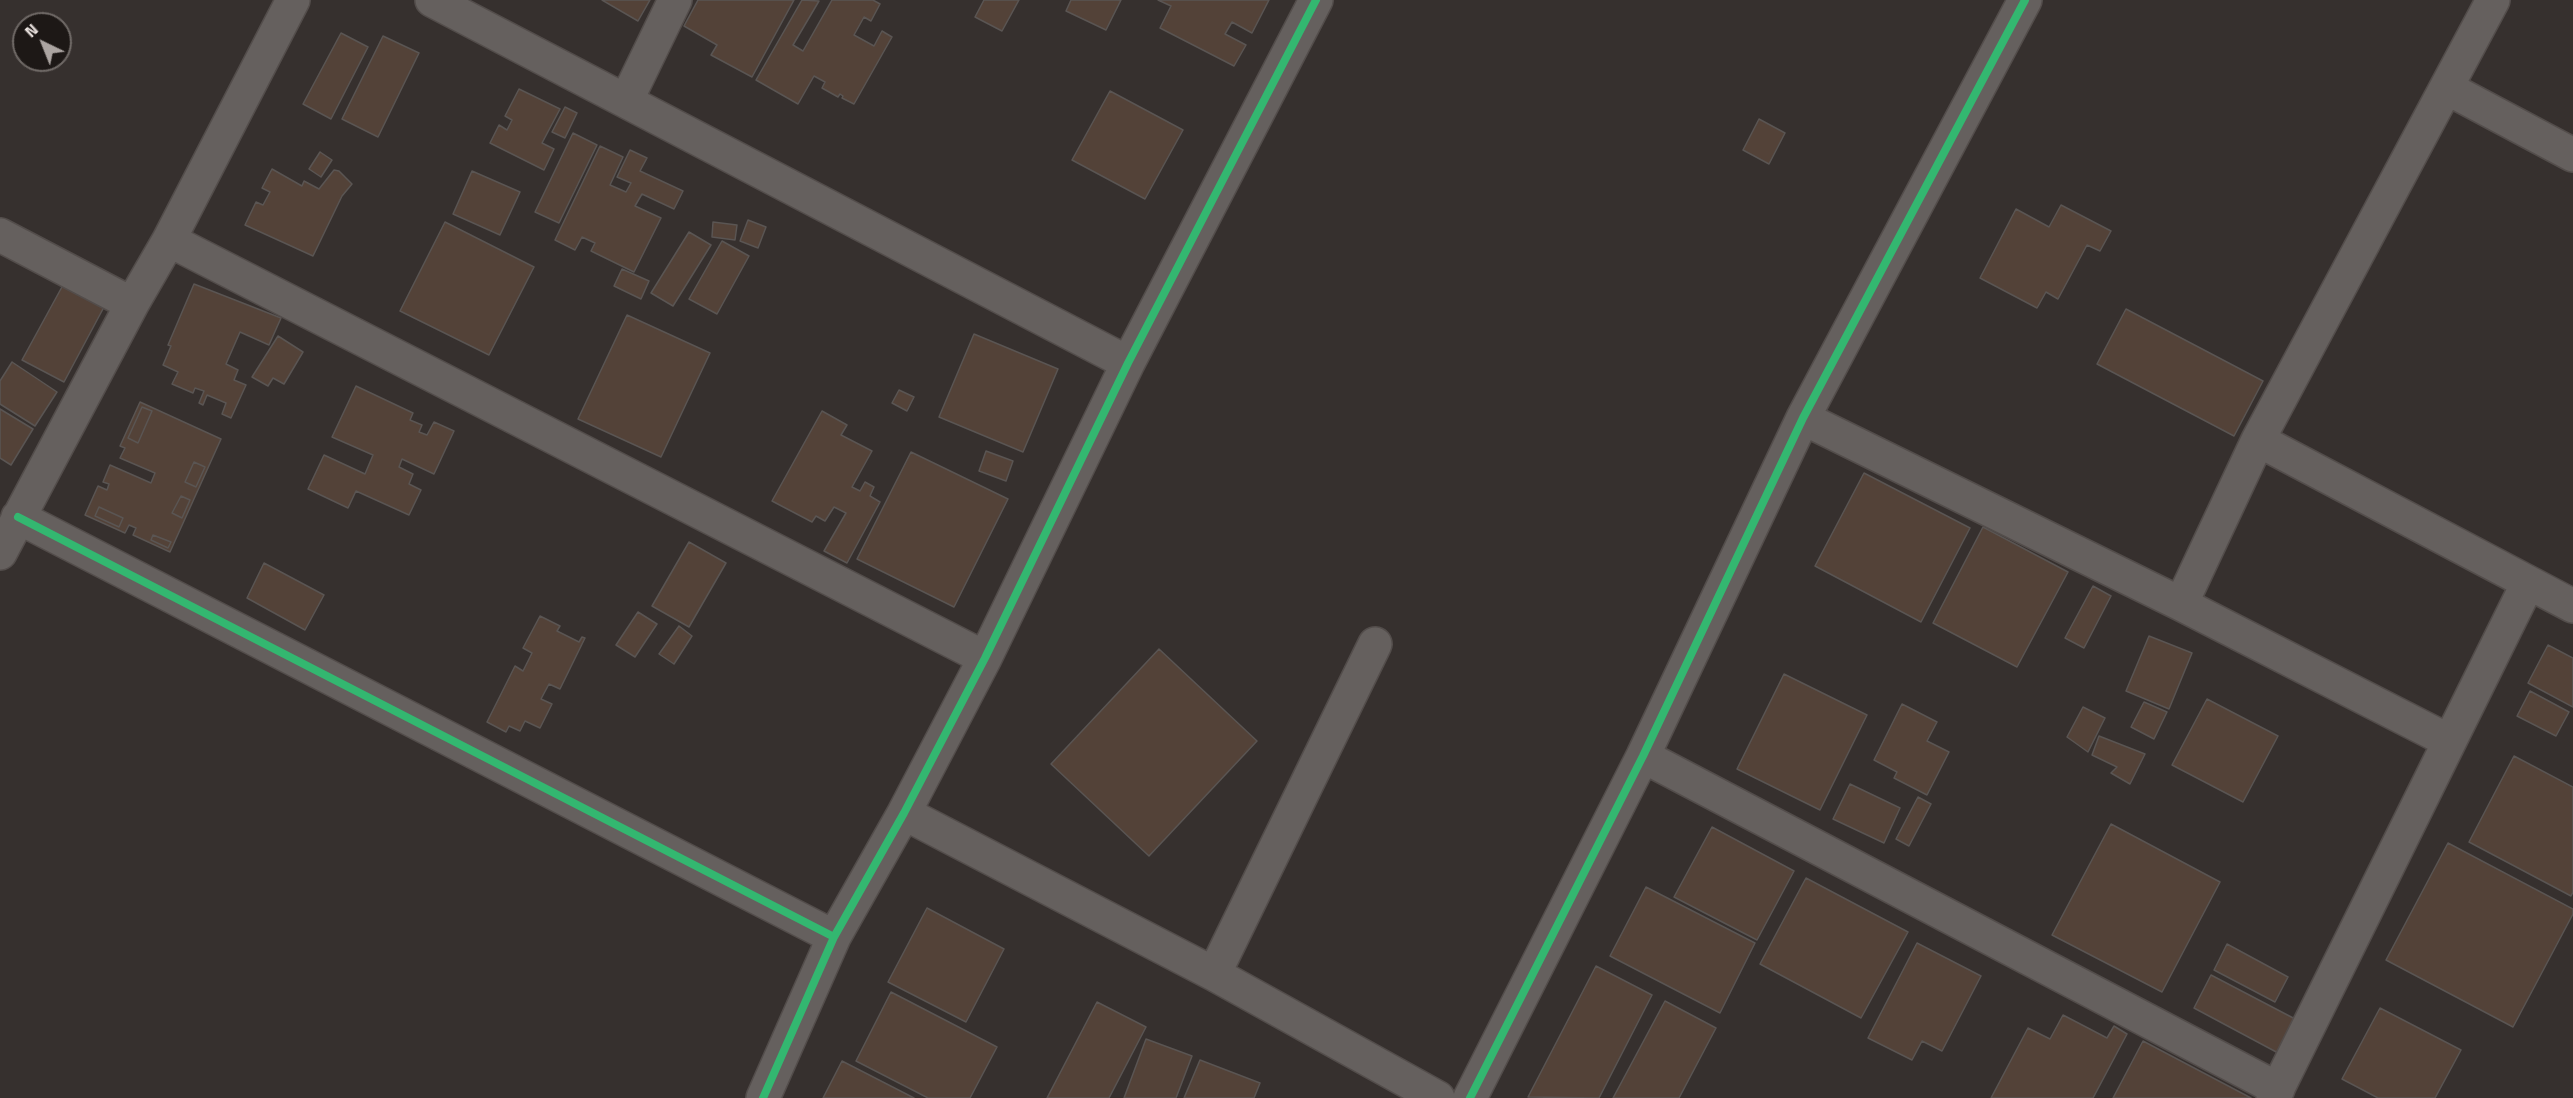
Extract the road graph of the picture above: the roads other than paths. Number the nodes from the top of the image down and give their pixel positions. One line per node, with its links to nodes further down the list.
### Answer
1 (293, 0): 11 (street)
2 (432, 0): 8 (street)
3 (675, 0): 8 (street)
4 (1316, 0): 13 (street)
5 (2025, 0): 14 (street)
6 (2493, 0): 7 (street)
7 (2447, 88): 9 (street); 15 (street)
8 (626, 101): 13 (street)
9 (2573, 155)
10 (0, 235): 12 (street)
11 (169, 240): 12 (street); 22 (street)
12 (132, 304): 16 (street)
13 (1128, 363): 22 (street)
14 (1803, 418): 19 (street); 24 (street)
15 (2258, 440): 18 (street); 19 (street)
16 (18, 517): 17 (street); 26 (street)
17 (0, 553)
18 (2528, 583): 20 (street); 23 (street)
19 (2181, 604): 23 (street)
20 (2573, 606)
21 (1376, 644): 27 (street)
22 (985, 658): 25 (street)
23 (2449, 741): 28 (street)
24 (1643, 756): 28 (street); 31 (street)
25 (904, 813): 26 (street); 27 (street)
26 (834, 936): 29 (street)
27 (1214, 974): 30 (street)
28 (2275, 1094)
29 (763, 1098)
30 (1438, 1098)
31 (1470, 1098)

